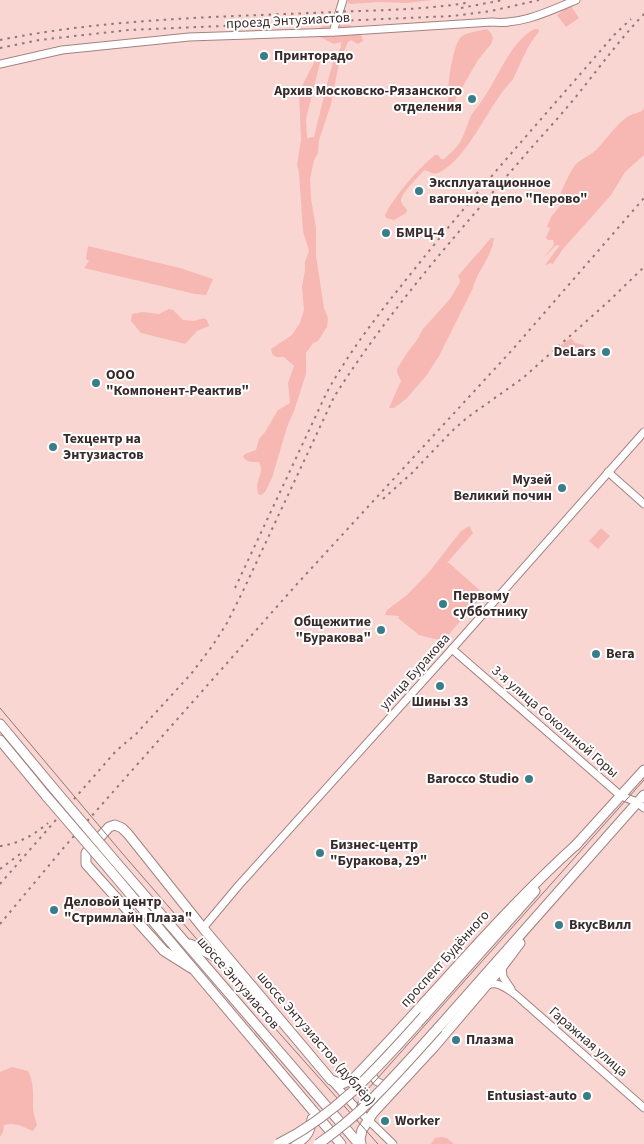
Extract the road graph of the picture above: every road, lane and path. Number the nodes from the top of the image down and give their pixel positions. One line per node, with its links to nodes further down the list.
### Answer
1 (343, 0): 3 (street)
2 (576, 0): 3 (street, проезд Энтузиастов)
3 (333, 32): 4 (street, проезд Энтузиастов)
4 (0, 64)
5 (644, 432): 6 (street, улица Буракова)
6 (608, 472): 7 (street); 8 (street, улица Буракова)
7 (644, 504)
8 (452, 649): 13 (street, 3-я улица Соколиной Горы); 16 (street, улица Буракова)
9 (0, 724): 17 (main road, шоссе Энтузиастов, bridge)
10 (0, 740): 20 (main road, шоссе Энтузиастов, bridge)
11 (644, 770): 13 (main road, проспект Будённого)
12 (644, 795): 14 (main road)
13 (621, 796): 14 (street, 3-я улица Соколиной Горы); 15 (main road, проспект Будённого)
14 (641, 805): 18 (main road)
15 (578, 843): 24 (main road, проспект Будённого); 30 (main road, проспект Будённого, bridge)
16 (203, 928): 20 (main road, шоссе Энтузиастов (дублёр)); 21 (main road, шоссе Энтузиастов (дублёр))
17 (178, 934): 21 (main road); 34 (main road, шоссе Энтузиастов)
18 (509, 953): 19 (main road); 32 (main road, bridge)
19 (502, 967): 22 (main road); 23 (street, Гаражная улица)
20 (191, 968): 27 (main road, шоссе Энтузиастов)
21 (240, 971): 25 (main road, шоссе Энтузиастов (дублёр))
22 (486, 985): 23 (street, Гаражная улица); 26 (main road)
23 (516, 995): 28 (street, Гаражная улица)
24 (373, 1058): 25 (main road, проспект Будённого); 26 (street)
25 (331, 1080): 29 (street, шоссе Энтузиастов (дублёр))
26 (400, 1083): 29 (main road)
27 (310, 1107): 31 (main road); 33 (main road, шоссе Энтузиастов)
28 (644, 1108)
29 (368, 1120): 34 (main road); 35 (street, шоссе Энтузиастов (дублёр))
30 (278, 1144)
31 (296, 1144)
32 (318, 1144)
33 (341, 1144)
34 (360, 1144)
35 (393, 1144)

